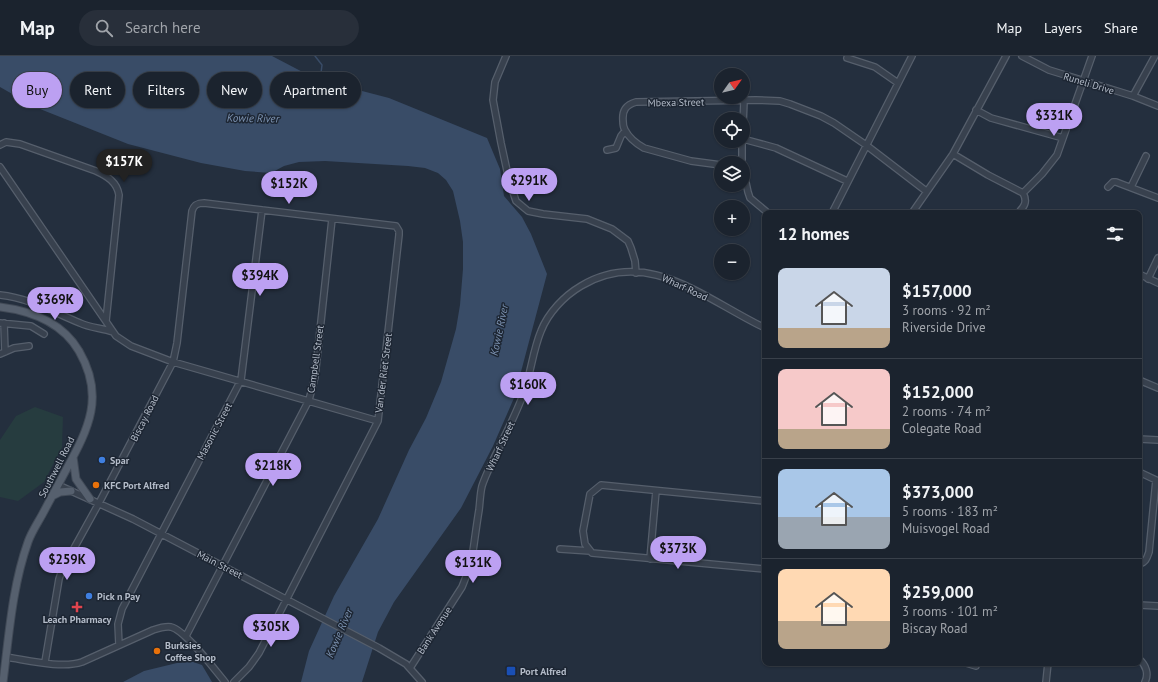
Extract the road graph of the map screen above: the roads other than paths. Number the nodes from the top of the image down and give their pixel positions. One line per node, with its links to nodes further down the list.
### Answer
1 (506, 56): 39 (street)
2 (912, 56): 9 (street)
3 (1006, 56): 14 (street)
4 (1022, 56): 8 (street, Runeli Drive)
5 (1092, 56): 8 (street)
6 (1154, 56): 10 (street)
7 (847, 58): 9 (street)
8 (1082, 80): 10 (street, Runeli Drive); 16 (street)
9 (898, 83): 19 (street)
10 (1133, 96): 13 (street, Runeli Drive)
11 (714, 101): 15 (street, Mbexa Street)
12 (750, 101): 19 (street, Mbexa Street)
13 (1158, 106)
14 (976, 110): 16 (street); 21 (street)
15 (625, 131): 20 (street); 23 (street)
16 (1063, 138): 30 (street)
17 (750, 142): 25 (street)
18 (0, 145): 45 (street)
19 (866, 145): 25 (street); 29 (street, Mbexa Street)
20 (606, 150)
21 (952, 154): 29 (street); 30 (street)
22 (1146, 156): 27 (street)
23 (714, 164)
24 (0, 167): 45 (street)
25 (847, 181): 34 (street)
26 (1108, 187): 27 (street)
27 (1131, 188): 31 (street)
28 (748, 192): 33 (street)
29 (926, 192): 35 (street)
30 (1023, 193): 36 (street)
31 (1158, 198)
32 (262, 210): 37 (street); 53 (street, Biscay Road); 54 (street, Masonic Street)
33 (764, 210)
34 (833, 210)
35 (914, 210)
36 (1020, 210)
37 (332, 219): 57 (street, Campbell Street); 58 (street, Van der Riet Street)
38 (1158, 258): 41 (street)
39 (636, 273): 47 (street, Wharf Road); 48 (street, Wharf Road)
40 (1142, 276): 41 (street)
41 (1148, 279): 42 (street)
42 (1158, 283)
43 (0, 295): 49 (street)
44 (0, 307): 61 (main road, Southwell Road)
45 (106, 321): 49 (street)
46 (2, 323): 50 (street); 52 (street)
47 (545, 323): 63 (street, Wharf Street)
48 (762, 326)
49 (114, 332): 53 (street)
50 (44, 334)
51 (30, 346): 52 (street)
52 (2, 353)
53 (173, 362): 54 (street); 71 (street, Biscay Road)
54 (241, 380): 57 (street); 72 (street, Masonic Street)
55 (1142, 381): 56 (street)
56 (1158, 388)
57 (309, 400): 58 (street); 77 (street, Campbell Street)
58 (378, 421): 79 (street, Van der Riet Street)
59 (1142, 440): 60 (street)
60 (1158, 440)
61 (73, 457): 65 (main road, Southwell Road); 69 (main road)
62 (1142, 473): 64 (street)
63 (486, 478): 90 (street, Bank Avenue)
64 (1157, 480): 76 (street)
65 (58, 485): 66 (street, Main Street); 68 (main road, Southwell Road)
66 (71, 491): 68 (main road); 69 (street, Main Street)
67 (656, 491): 70 (street); 74 (street); 75 (street)
68 (52, 496): 86 (main road, Southwell Road)
69 (90, 499): 71 (street, Main Street)
70 (762, 501)
71 (99, 503): 72 (street, Main Street); 87 (street, Biscay Road)
72 (160, 534): 77 (street, Main Street); 82 (street, Masonic Street)
73 (560, 549): 74 (street)
74 (591, 552): 75 (street)
75 (650, 559): 78 (street)
76 (1142, 563)
77 (222, 565): 79 (street, Main Street); 83 (street, Campbell Street)
78 (762, 569)
79 (286, 599): 90 (street, Main Street); 93 (street, Van der Riet Street)
80 (1142, 605): 81 (street)
81 (1158, 606)
82 (118, 636): 84 (street); 85 (street, Masonic Street)
83 (186, 636): 84 (street); 92 (street)
84 (129, 640): 85 (street)
85 (119, 645): 87 (street)
86 (6, 657): 87 (street); 91 (main road, Southwell Road)
87 (45, 662)
88 (1142, 662): 96 (street)
89 (1048, 666): 95 (street)
90 (410, 668): 94 (street, Main Street)
91 (3, 682)
92 (225, 682)
93 (234, 682)
94 (422, 682)
95 (1046, 682)
96 (1144, 682)

